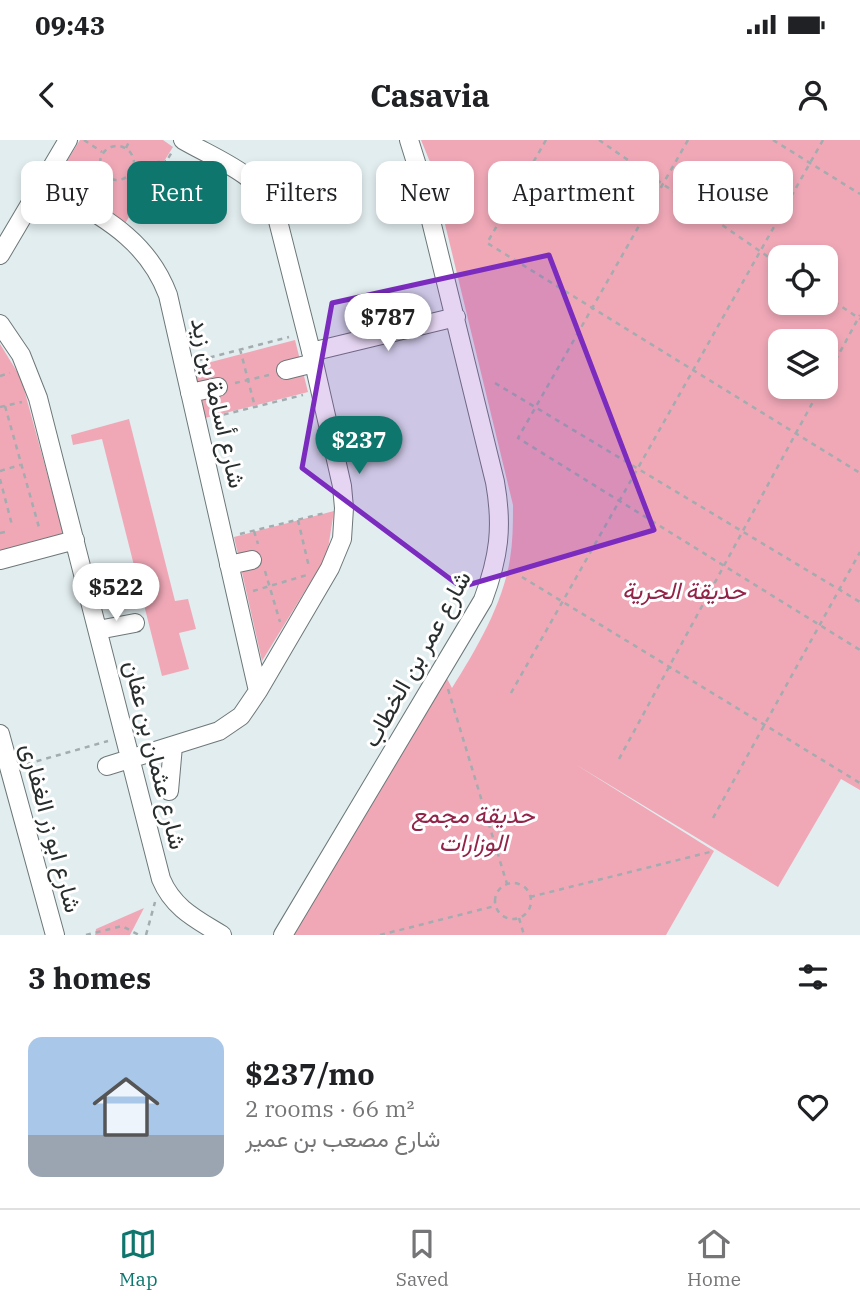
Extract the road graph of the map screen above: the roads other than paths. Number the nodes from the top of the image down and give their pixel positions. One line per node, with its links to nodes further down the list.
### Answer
1 (68, 140): 4 (street)
2 (409, 140): 8 (street, شارع عمر بن الخطاب)
3 (178, 145): 10 (street)
4 (56, 161)
5 (21, 219): 7 (street)
6 (111, 224): 13 (street, شارع أسامة بن زيد)
7 (0, 255)
8 (456, 317): 10 (street); 28 (street, شارع عمر بن الخطاب)
9 (0, 324): 14 (street, شارع عثمان بن عفان)
10 (312, 358): 11 (street); 20 (street)
11 (286, 370)
12 (218, 387): 13 (street)
13 (190, 393): 17 (street, شارع أسامة بن زيد)
14 (75, 540): 16 (street); 19 (street, شارع عثمان بن عفان)
15 (258, 557): 17 (street)
16 (0, 560)
17 (229, 565): 20 (street, شارع أسامة بن زيد)
18 (135, 623): 19 (street)
19 (98, 630): 23 (street, شارع عثمان بن عفان)
20 (258, 691): 22 (street)
21 (0, 734): 26 (street, شارع ابو زر الغفارى)
22 (173, 746): 23 (street); 25 (street)
23 (131, 759): 24 (street); 27 (street, شارع عثمان بن عفان)
24 (107, 766)
25 (169, 791)
26 (55, 935)
27 (222, 935)
28 (283, 935)

